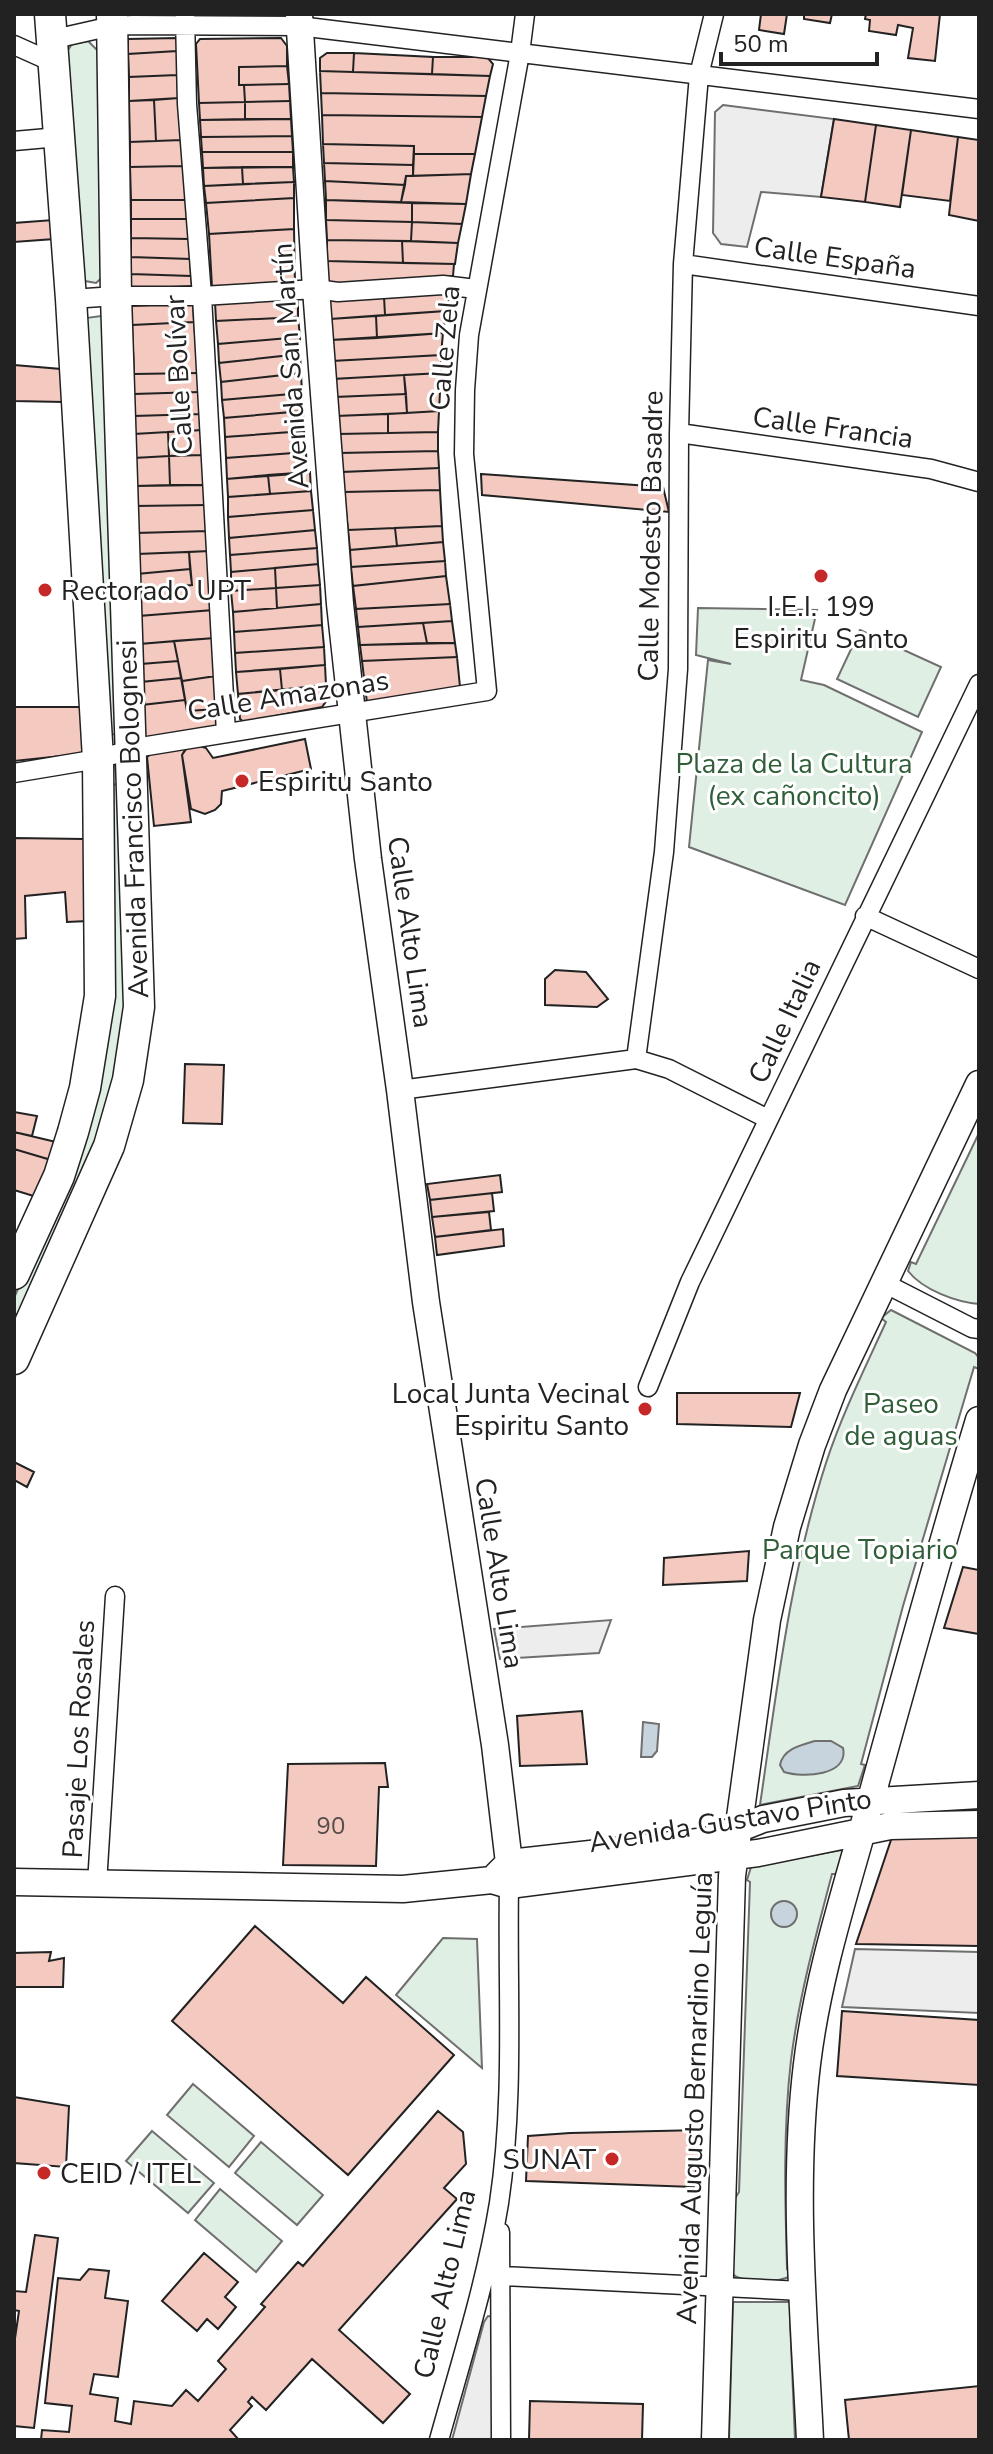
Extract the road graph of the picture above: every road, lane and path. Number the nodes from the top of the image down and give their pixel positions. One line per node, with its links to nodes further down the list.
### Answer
1 (525, 14): 8 (street, Calle Zela)
2 (714, 14): 9 (street, Calle Modesto Basadre)
3 (112, 20): 4 (street); 6 (street); 16 (main road, Avenida Francisco Bolognesi)
4 (185, 20): 5 (street); 17 (street, Calle Bolívar)
5 (299, 20): 8 (street); 14 (street, Avenida San Martín)
6 (51, 39): 7 (street); 11 (main road, Avenida Francisco Bolognesi)
7 (14, 45)
8 (520, 53): 9 (street); 15 (street, Calle Zela)
9 (699, 75): 10 (street); 13 (street, Calle Modesto Basadre)
10 (979, 109)
11 (59, 137): 12 (street); 18 (main road, Avenida Francisco Bolognesi)
12 (14, 141)
13 (683, 264): 19 (street, Calle España); 20 (street, Calle Modesto Basadre)
14 (316, 289): 15 (street); 17 (street); 24 (street, Avenida San Martín)
15 (476, 289): 23 (street, Calle Zela)
16 (116, 296): 17 (street); 18 (street); 26 (main road, Avenida Francisco Bolognesi)
17 (202, 296): 25 (street, Calle Bolívar)
18 (71, 299): 27 (main road, Avenida Francisco Bolognesi)
19 (979, 306)
20 (679, 433): 21 (street, Calle Francia); 31 (street, Calle Modesto Basadre)
21 (979, 482)
22 (979, 684): 29 (street, Calle Italia)
23 (487, 691): 24 (street, Calle Amazonas)
24 (352, 712): 25 (street, Calle Amazonas); 33 (street, Calle Alto Lima)
25 (226, 733): 26 (street, Calle Amazonas)
26 (130, 749): 27 (street, Calle Amazonas); 38 (main road, Avenida Francisco Bolognesi)
27 (98, 759): 28 (street, Calle Amazonas); 35 (main road, Avenida Francisco Bolognesi)
28 (14, 773)
29 (865, 916): 30 (street); 34 (street, Calle Italia)
30 (979, 969)
31 (636, 1059): 33 (street); 34 (street)
32 (979, 1084): 36 (street, Avenida Augusto Bernardino Leguía)
33 (400, 1090): 48 (street, Calle Alto Lima)
34 (768, 1119): 39 (street, Calle Italia)
35 (14, 1274)
36 (884, 1283): 37 (street); 45 (street, Avenida Augusto Bernardino Leguía)
37 (979, 1329)
38 (18, 1344)
39 (648, 1387)
40 (979, 1420): 43 (street)
41 (115, 1596): 50 (street, Pasaje Los Rosales)
42 (979, 1795): 43 (street, Avenida Gustavo Pinto)
43 (871, 1801): 45 (street, Avenida Gustavo Pinto); 46 (street)
44 (979, 1824): 46 (street, Avenida Gustavo Pinto)
45 (739, 1827): 47 (street, Avenida Augusto Bernardino Leguía); 48 (street, Avenida Gustavo Pinto)
46 (862, 1831): 47 (street, Avenida Gustavo Pinto); 53 (street)
47 (735, 1856): 48 (street, Avenida Gustavo Pinto); 52 (street, Avenida Augusto Bernardino Leguía)
48 (503, 1876): 50 (street, Avenida Gustavo Pinto); 51 (street, Calle Alto Lima)
49 (14, 1882): 50 (street, Avenida Gustavo Pinto)
50 (97, 1884)
51 (494, 2276): 52 (street); 54 (street, Calle Alto Lima); 55 (street)
52 (719, 2289): 53 (street); 56 (street, Avenida Augusto Bernardino Leguía)
53 (802, 2291): 57 (street)
54 (439, 2440)
55 (501, 2440)
56 (715, 2440)
57 (810, 2440)

